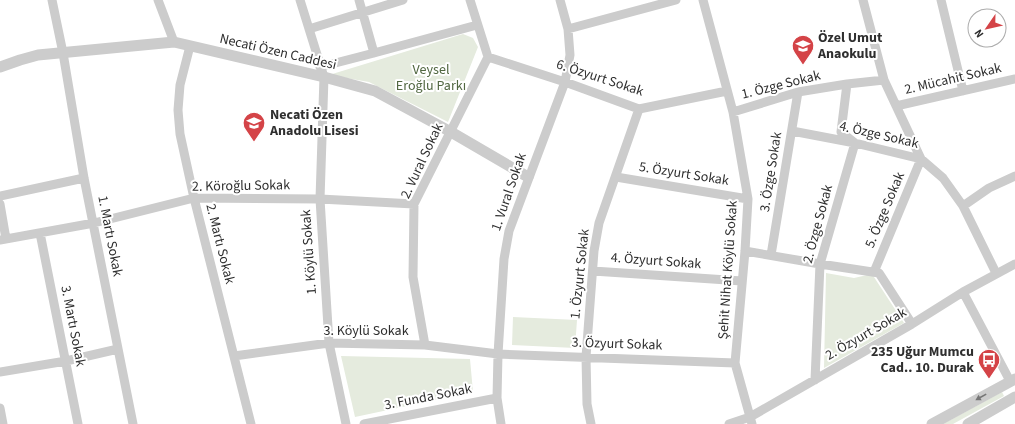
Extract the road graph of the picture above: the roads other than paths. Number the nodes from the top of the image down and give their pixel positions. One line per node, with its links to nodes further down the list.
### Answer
1 (52, 0): 18 (street, 1. Martı Sokak)
2 (158, 0): 16 (street)
3 (300, 0): 14 (street, 1. Köylü Sokak)
4 (359, 0): 12 (street)
5 (403, 0): 12 (street)
6 (470, 0): 13 (street)
7 (560, 0): 15 (street, 1. Vural Sokak)
8 (676, 0): 15 (street)
9 (704, 0): 27 (street, Şehit Nihat Köylü Sokak)
10 (863, 0): 24 (street)
11 (941, 0): 28 (street)
12 (362, 13): 14 (street); 19 (street)
13 (477, 24): 19 (street); 20 (street)
14 (309, 29): 22 (street, 1. Köylü Sokak)
15 (568, 29): 25 (street, 1. Vural Sokak)
16 (174, 42): 17 (street, Necati Özen Caddesi); 18 (street, Necati Özen Caddesi)
17 (190, 46): 22 (street, Necati Özen Caddesi); 42 (street, 2. Martı Sokak)
18 (63, 53): 21 (street, Necati Özen Caddesi); 40 (street, 1. Martı Sokak)
19 (374, 53): 22 (street)
20 (488, 57): 25 (street, 6. Özyurt Sokak); 34 (street, 2. Vural Sokak)
21 (0, 67)
22 (322, 72): 34 (street, Necati Özen Caddesi); 44 (street, 1. Köylü Sokak)
23 (1015, 79): 28 (street, 2. Mücahit Sokak)
24 (884, 80): 26 (street, 1. Özge Sokak); 30 (street)
25 (565, 82): 31 (street, 6. Özyurt Sokak); 38 (street, 1. Vural Sokak)
26 (847, 84): 29 (street, 1. Özge Sokak); 35 (street)
27 (727, 90): 31 (street, 6. Özyurt Sokak); 32 (street, Şehit Nihat Köylü Sokak)
28 (962, 91): 30 (street, 2. Mücahit Sokak)
29 (798, 92): 32 (street, 1. Özge Sokak); 33 (street, 3. Özge Sokak)
30 (896, 106): 36 (street)
31 (639, 109): 39 (street, 1. Özyurt Sokak)
32 (733, 112): 43 (street, Şehit Nihat Köylü Sokak)
33 (792, 131): 35 (street, 4. Özge Sokak); 52 (street, 3. Özge Sokak)
34 (451, 132): 38 (street, Necati Özen Caddesi); 46 (street, 2. Vural Sokak)
35 (855, 143): 36 (street, 4. Özge Sokak); 53 (street, 2. Özge Sokak)
36 (921, 159): 47 (street, 4. Özge Sokak); 56 (street, 5. Özge Sokak)
37 (1015, 176): 47 (street)
38 (528, 177): 64 (street, 1. Vural Sokak)
39 (616, 177): 43 (street, 5. Özyurt Sokak); 55 (street, 1. Özyurt Sokak)
40 (84, 178): 41 (street); 48 (street, 1. Martı Sokak)
41 (0, 196)
42 (194, 198): 44 (street, 2. Köroğlu Sokak); 48 (street, 2. Köroğlu Sokak); 65 (street, 2. Martı Sokak)
43 (748, 199): 51 (street, Şehit Nihat Köylü Sokak)
44 (320, 200): 46 (street, 2. Köroğlu Sokak); 61 (street, 1. Köylü Sokak)
45 (0, 204): 50 (street)
46 (414, 204): 62 (street, 2. Vural Sokak)
47 (963, 206): 57 (street, 4. Özge Sokak)
48 (94, 222): 49 (street, 2. Köroğlu Sokak); 63 (street, 1. Martı Sokak)
49 (40, 233): 50 (street, 2. Köroğlu Sokak); 67 (street, 3. Martı Sokak)
50 (3, 240)
51 (745, 251): 52 (street); 58 (street, Şehit Nihat Köylü Sokak)
52 (771, 255): 53 (street)
53 (820, 264): 56 (street); 70 (street, 2. Özge Sokak)
54 (1015, 264): 57 (street, 2. Özyurt Sokak)
55 (593, 271): 58 (street, 4. Özyurt Sokak); 66 (street, 1. Özyurt Sokak)
56 (874, 272): 60 (street)
57 (996, 273): 59 (street, 2. Özyurt Sokak)
58 (742, 281): 68 (street, Şehit Nihat Köylü Sokak)
59 (962, 292): 60 (street, 2. Özyurt Sokak); 71 (street)
60 (912, 324): 70 (street, 2. Özyurt Sokak)
61 (329, 343): 62 (street, 3. Köylü Sokak); 65 (street, 3. Köylü Sokak); 80 (street, 1. Köylü Sokak)
62 (425, 345): 64 (street, 3. Köylü Sokak)
63 (118, 349): 67 (street); 78 (street, 1. Martı Sokak)
64 (498, 354): 66 (street, 3. Özyurt Sokak); 73 (street, 1. Vural Sokak)
65 (234, 356): 79 (street, 2. Martı Sokak)
66 (586, 357): 68 (street, 3. Özyurt Sokak); 83 (street, 1. Özyurt Sokak)
67 (66, 361): 69 (street); 77 (street, 3. Martı Sokak)
68 (735, 363): 75 (street, Şehit Nihat Köylü Sokak)
69 (0, 372)
70 (815, 380): 75 (street, 2. Özyurt Sokak)
71 (1013, 383): 85 (street, one-way to 85)
72 (1015, 397): 86 (street)
73 (497, 398): 81 (street, 3. Funda Sokak); 82 (street, 1. Vural Sokak)
74 (0, 408): 76 (street)
75 (751, 421): 84 (street, 2. Özyurt Sokak)
76 (3, 424)
77 (78, 424)
78 (133, 424)
79 (251, 424)
80 (346, 424)
81 (364, 424)
82 (501, 424)
83 (591, 424)
84 (729, 424)
85 (932, 424)
86 (968, 424)

